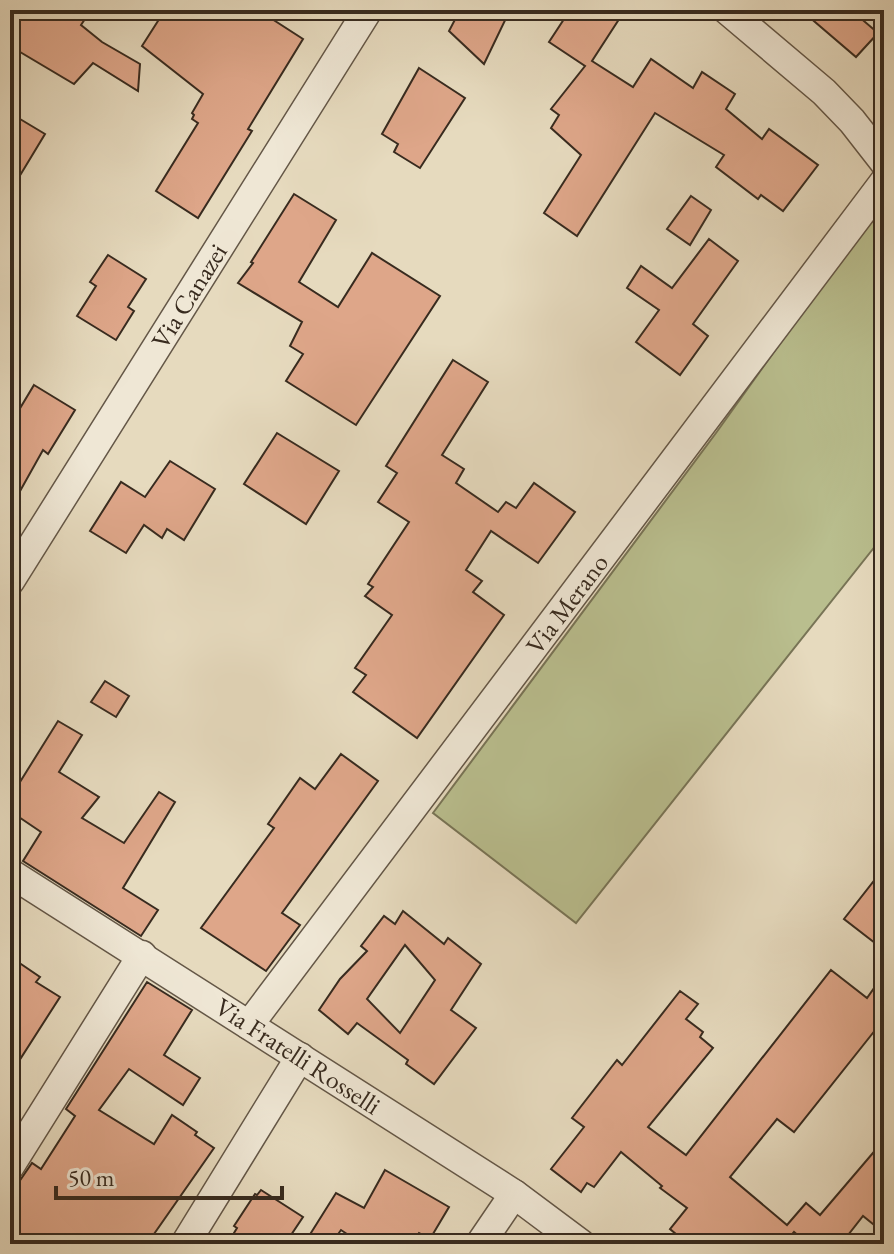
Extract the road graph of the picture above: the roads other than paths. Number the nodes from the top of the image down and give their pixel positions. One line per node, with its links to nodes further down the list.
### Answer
1 (368, 10): 5 (street, Via Canazei)
2 (727, 10): 3 (street)
3 (884, 162)
4 (884, 182): 8 (street, Via Merano)
5 (10, 581)
6 (10, 873): 7 (street, Via Fratelli Rosselli)
7 (142, 955): 8 (street, Via Fratelli Rosselli); 10 (street)
8 (249, 1025): 9 (street, Via Fratelli Rosselli)
9 (300, 1057): 11 (street, Via Fratelli Rosselli); 12 (street)
10 (10, 1166)
11 (514, 1194): 13 (street); 14 (street, Via Fratelli Rosselli)
12 (185, 1244)
13 (480, 1244)
14 (581, 1244)

